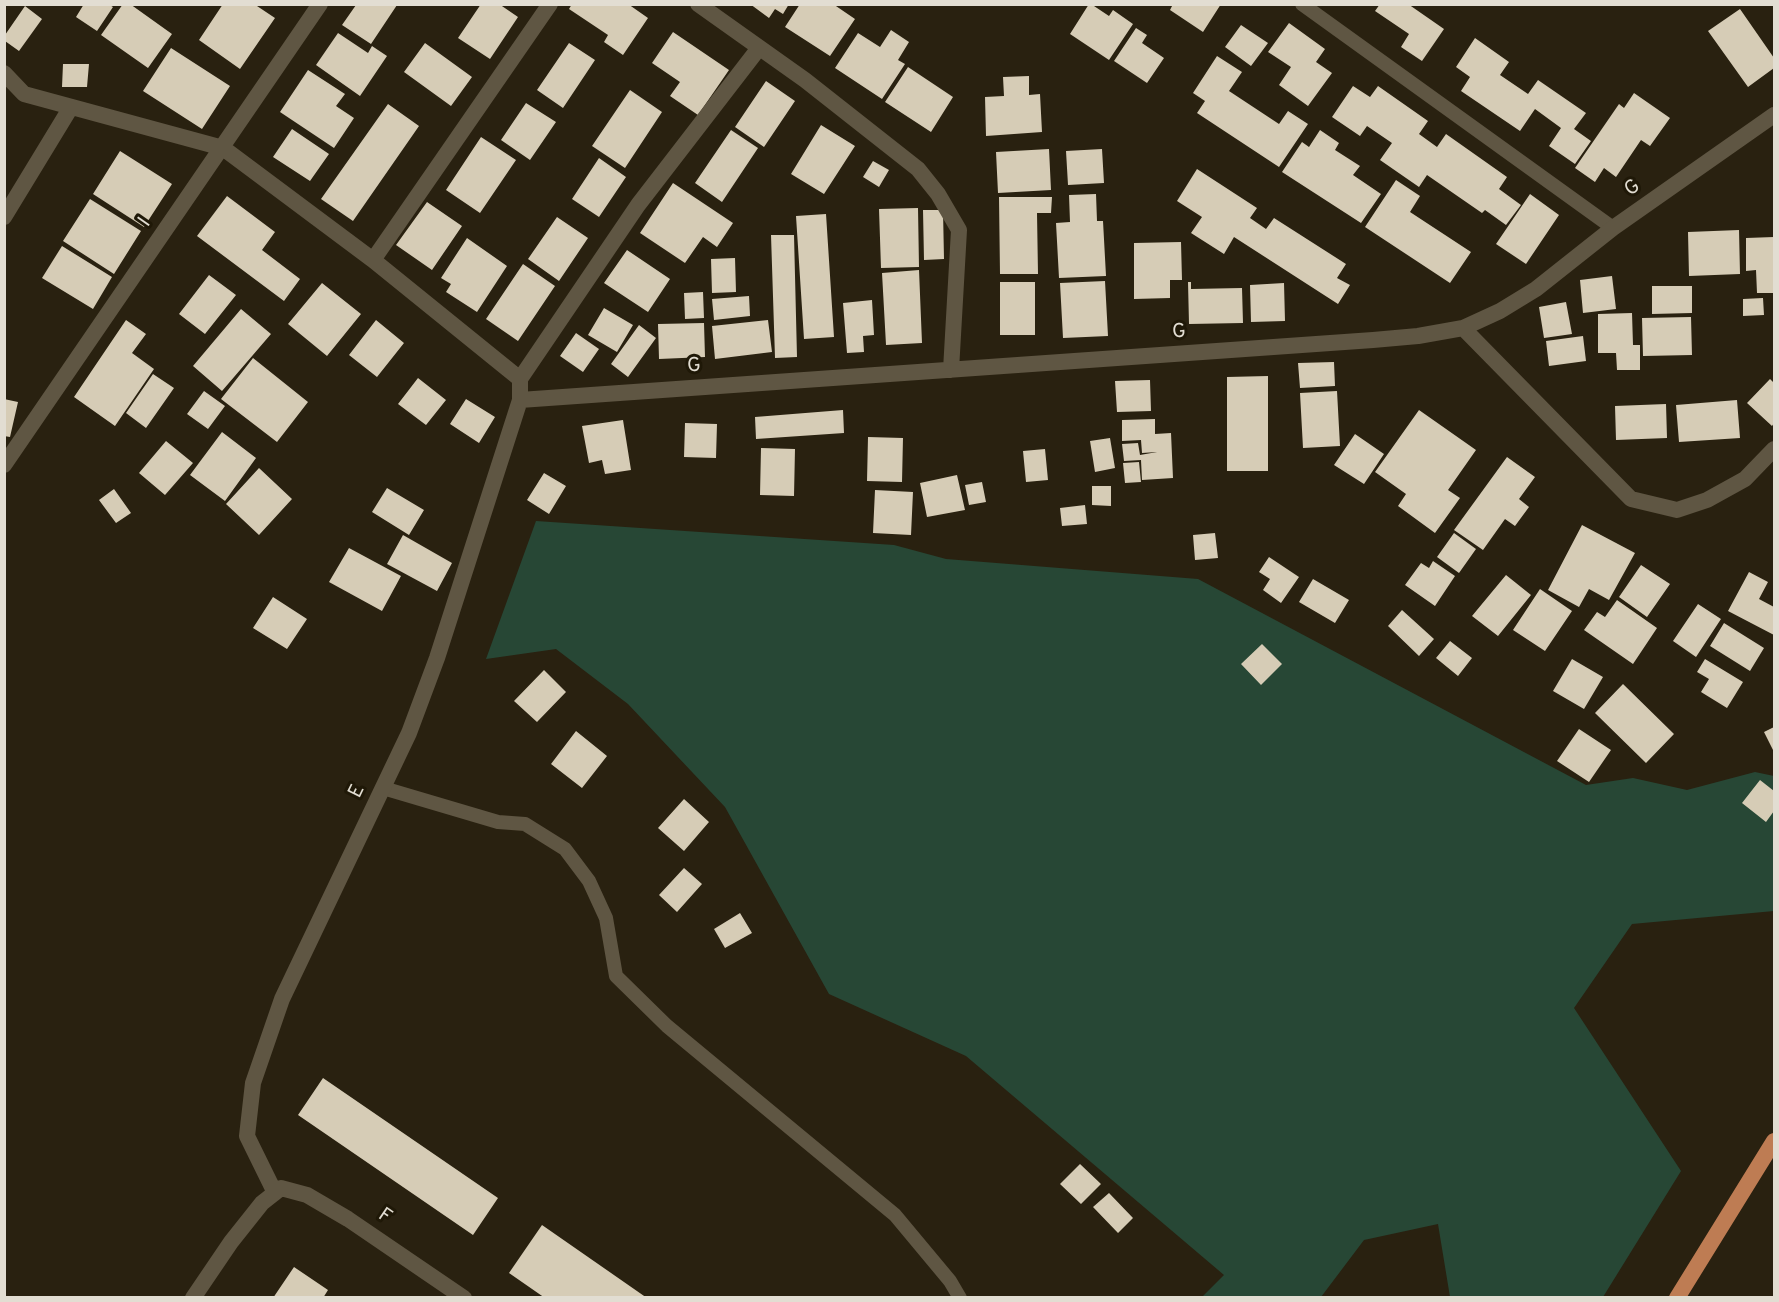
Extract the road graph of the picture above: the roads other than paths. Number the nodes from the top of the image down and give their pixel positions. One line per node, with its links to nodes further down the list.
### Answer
1 (320, 4): 9 (street, I)
2 (550, 4): 12 (street)
3 (698, 4): 5 (street)
4 (1302, 4): 11 (lane)
5 (759, 48): 14 (street); 15 (street)
6 (4, 73): 7 (street)
7 (70, 107): 9 (street); 10 (street)
8 (1774, 115): 11 (street, G)
9 (223, 148): 12 (street); 18 (street, I)
10 (4, 217)
11 (1613, 228): 13 (street, G)
12 (373, 260): 15 (street)
13 (1463, 328): 14 (street, G); 17 (street)
14 (951, 370): 16 (street, G)
15 (520, 380): 16 (street, E)
16 (520, 400): 19 (street, E)
17 (1774, 449)
18 (4, 465)
19 (382, 788): 21 (street, E); 24 (lane)
20 (1774, 1141): 25 (main road)
21 (275, 1193): 22 (street); 23 (street, F)
22 (194, 1298)
23 (464, 1298)
24 (960, 1298)
25 (1677, 1298)

